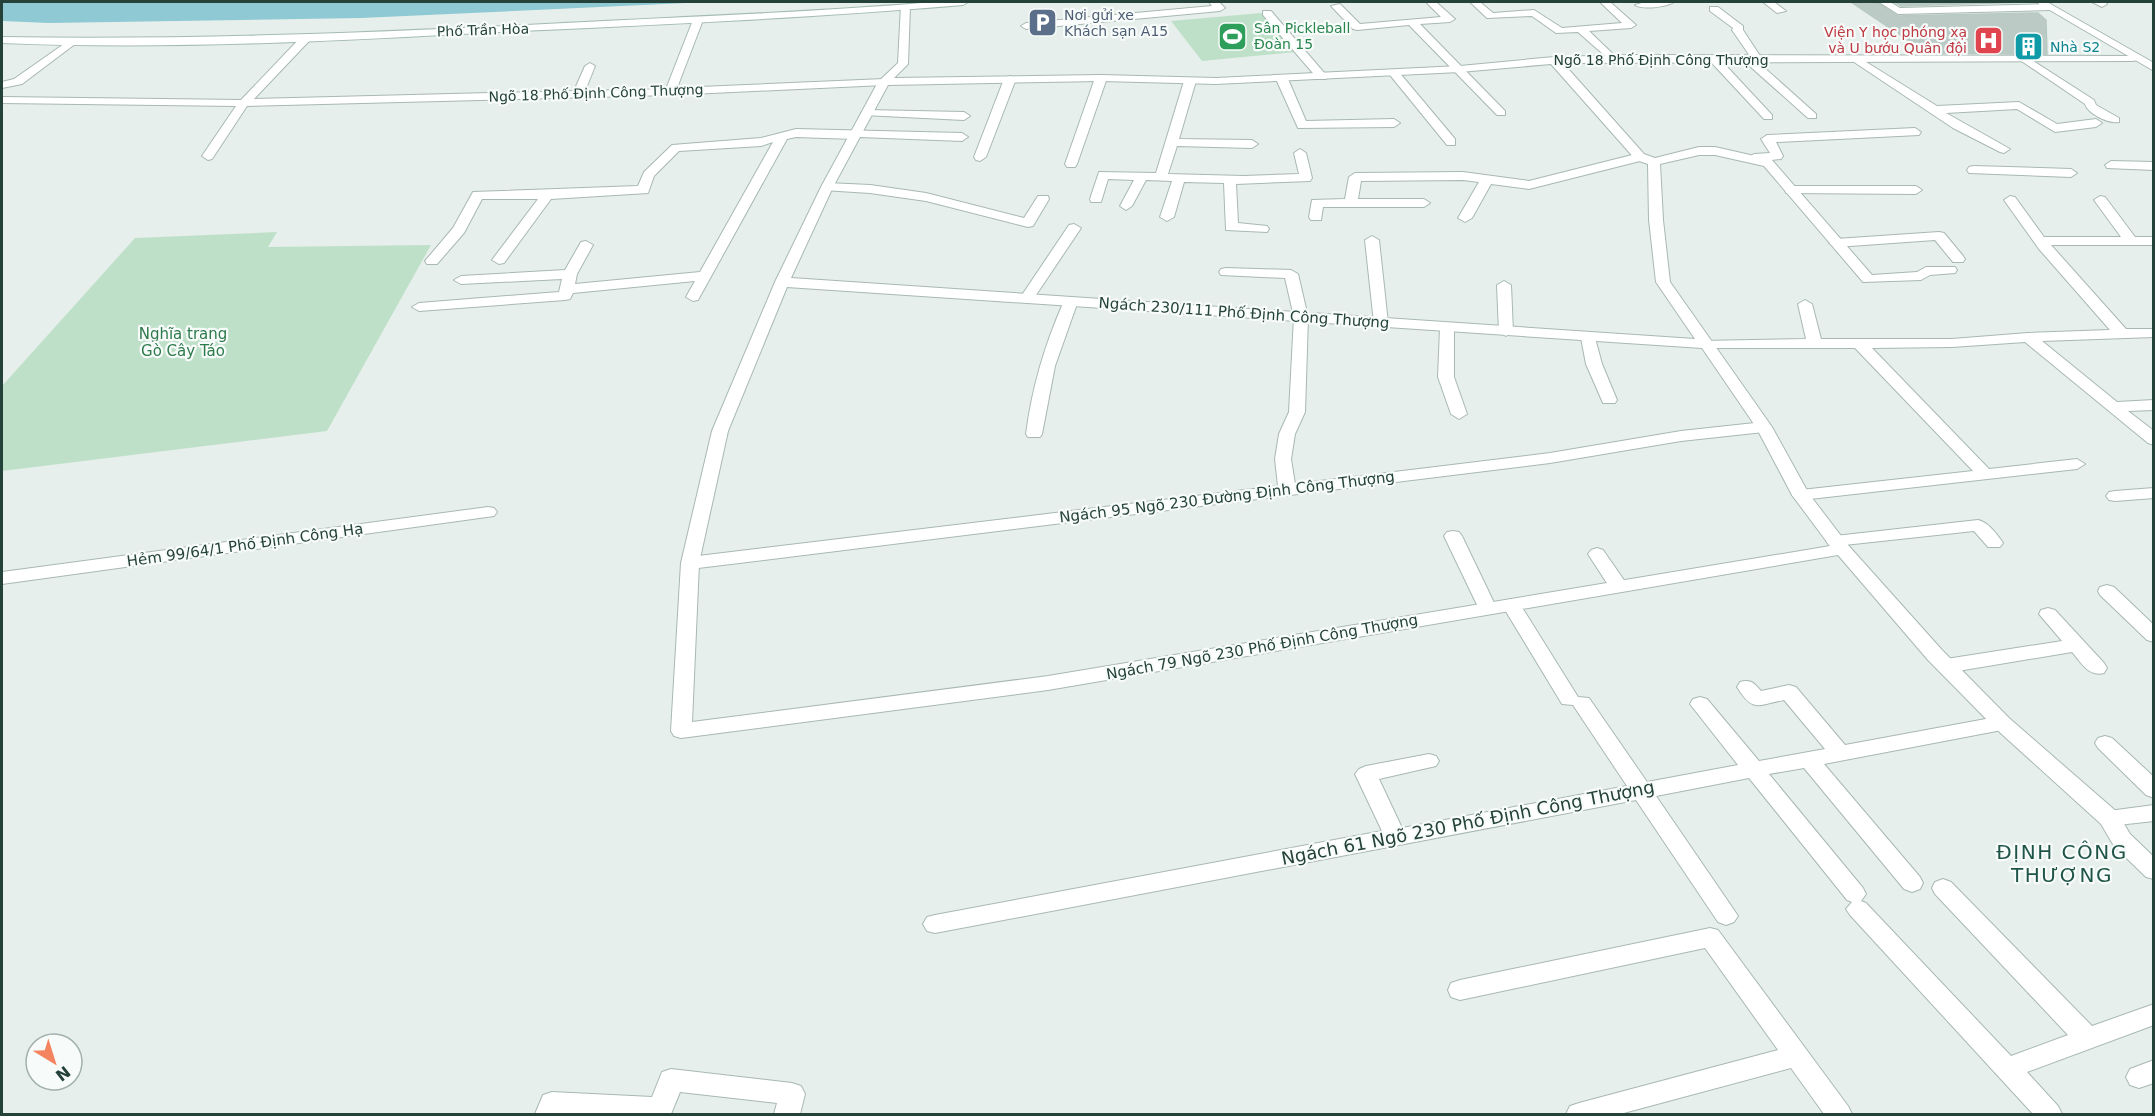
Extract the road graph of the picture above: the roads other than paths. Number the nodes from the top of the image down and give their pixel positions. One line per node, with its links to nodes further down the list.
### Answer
1 (963, 2): 14 (street, Phố Trần Hòa)
2 (1214, 2): 20 (street)
3 (1431, 2): 19 (street)
4 (1475, 2): 21 (street)
5 (1669, 2): 11 (street)
6 (1768, 2): 16 (street)
7 (1884, 2): 15 (street)
8 (1996, 2): 15 (street)
9 (1606, 3): 21 (street)
10 (2045, 4): 15 (street); 26 (street)
11 (1640, 5)
12 (1719, 5): 29 (street)
13 (1336, 6): 19 (street)
14 (905, 7): 18 (street, Phố Trần Hòa); 41 (street)
15 (2007, 8)
16 (1781, 11)
17 (1267, 13): 36 (street)
18 (698, 20): 22 (street, Phố Trần Hòa); 43 (street)
19 (1412, 22): 34 (street)
20 (1026, 26)
21 (1580, 29): 27 (street)
22 (307, 37): 24 (street, Phố Trần Hòa); 46 (street)
23 (2, 40): 24 (street, Phố Trần Hòa)
24 (71, 42): 42 (street)
25 (2024, 58): 26 (street, Ngõ 18 Phố Định Công Thượng); 31 (street, Ngõ 18 Phố Định Công Thượng); 53 (street)
26 (2133, 58): 33 (street)
27 (1612, 59): 28 (street, Ngõ 18 Phố Định Công Thượng); 30 (street, Ngõ 18 Phố Định Công Thượng)
28 (1714, 59): 29 (street, Ngõ 18 Phố Định Công Thượng); 52 (street)
29 (1753, 59): 31 (street, Ngõ 18 Phố Định Công Thượng); 51 (street)
30 (1554, 60): 34 (street, Ngõ 18 Phố Định Công Thượng); 67 (street)
31 (1858, 60): 47 (street)
32 (590, 66): 44 (street)
33 (2154, 68)
34 (1460, 69): 35 (street, Ngõ 18 Phố Định Công Thượng); 49 (street)
35 (1394, 73): 36 (street, Ngõ 18 Phố Định Công Thượng); 61 (street)
36 (1322, 77): 39 (street, Ngõ 18 Phố Định Công Thượng)
37 (1101, 78): 38 (street, Ngõ 18 Phố Định Công Thượng); 40 (street, Ngõ 18 Phố Định Công Thượng); 68 (street)
38 (1010, 79): 41 (street, Ngõ 18 Phố Định Công Thượng); 65 (street)
39 (1282, 79): 40 (street, Ngõ 18 Phố Định Công Thượng); 54 (street)
40 (1190, 81): 60 (street)
41 (884, 82): 43 (street, Ngõ 18 Phố Định Công Thượng); 48 (street)
42 (2, 85)
43 (670, 92): 44 (street, Ngõ 18 Phố Định Công Thượng)
44 (578, 94): 46 (street, Ngõ 18 Phố Định Công Thượng)
45 (2, 100): 46 (street, Ngõ 18 Phố Định Công Thượng)
46 (244, 103): 64 (street)
47 (1935, 110): 55 (street); 72 (street)
48 (867, 113): 50 (street); 57 (street)
49 (1501, 113)
50 (964, 116)
51 (1812, 116)
52 (1767, 117)
53 (2115, 120)
54 (1394, 123)
55 (2096, 123)
56 (1915, 132): 66 (street)
57 (856, 134): 58 (street); 59 (street); 79 (street)
58 (783, 136): 82 (street); 105 (street)
59 (962, 136)
60 (1172, 142): 62 (street); 75 (street)
61 (1451, 142)
62 (1252, 144)
63 (1300, 153): 78 (street)
64 (208, 156)
65 (980, 157)
66 (1754, 158): 67 (street); 80 (street)
67 (1647, 159): 77 (street); 123 (street)
68 (1071, 164)
69 (2111, 165): 70 (street)
70 (2154, 166)
71 (1973, 170): 72 (street)
72 (2009, 171): 73 (street)
73 (2071, 173)
74 (1142, 176): 75 (street); 84 (street); 89 (street)
75 (1161, 177): 76 (street)
76 (1179, 178): 78 (street); 90 (street)
77 (1487, 179): 87 (street); 92 (street)
78 (1230, 180): 94 (street)
79 (827, 187): 83 (street); 107 (street)
80 (1791, 190): 81 (street); 98 (street)
81 (1916, 190)
82 (547, 195): 101 (street); 102 (street)
83 (1043, 199)
84 (1096, 199)
85 (2010, 200): 96 (street)
86 (2100, 200): 96 (street)
87 (1351, 203): 88 (street); 91 (street)
88 (1424, 203)
89 (1126, 206)
90 (1167, 217)
91 (1316, 217)
92 (1465, 218)
93 (1074, 228): 111 (street)
94 (1262, 229)
95 (1372, 240): 116 (street)
96 (2131, 241): 97 (street)
97 (2154, 241)
98 (1836, 243): 98 (street)
99 (586, 245): 104 (street)
100 (2043, 246): 120 (street)
101 (499, 260)
102 (432, 261)
103 (1226, 272): 115 (street)
104 (570, 274): 106 (street); 109 (street)
105 (705, 276): 109 (street); 110 (street)
106 (461, 280)
107 (782, 282): 111 (street, Ngách 230/111 Phố Định Công Thượng); 144 (street)
108 (1504, 285): 118 (street)
109 (567, 289): 114 (street)
110 (693, 297)
111 (1027, 298): 112 (street, Ngách 230/111 Phố Định Công Thượng)
112 (1071, 301): 115 (street, Ngách 230/111 Phố Định Công Thượng); 131 (street)
113 (1805, 304): 124 (street)
114 (419, 307)
115 (1301, 317): 116 (street, Ngách 230/111 Phố Định Công Thượng); 135 (street)
116 (1381, 323): 117 (street, Ngách 230/111 Phố Định Công Thượng)
117 (1447, 328): 118 (street, Ngách 230/111 Phố Định Công Thượng); 129 (street)
118 (1506, 332): 122 (street, Ngách 230/111 Phố Định Công Thượng)
119 (2154, 333): 120 (street, Ngách 230/111 Phố Định Công Thượng)
120 (2122, 334): 121 (street, Ngách 230/111 Phố Định Công Thượng)
121 (2028, 337): 125 (street, Ngách 230/111 Phố Định Công Thượng); 128 (street)
122 (1588, 338): 123 (street, Ngách 230/111 Phố Định Công Thượng); 126 (street)
123 (1706, 344): 124 (street, Ngách 230/111 Phố Định Công Thượng); 130 (street)
124 (1815, 344): 125 (street, Ngách 230/111 Phố Định Công Thượng)
125 (1860, 344): 134 (street)
126 (1609, 400)
127 (2154, 405): 128 (street)
128 (2111, 407): 132 (street)
129 (1460, 414)
130 (1764, 427): 135 (street, Ngách 95 Ngõ 230 Đường Định Công Thượng); 137 (street)
131 (1034, 434)
132 (2154, 440)
133 (2077, 464): 134 (street)
134 (1986, 474): 137 (street)
135 (1287, 489): 144 (street, Ngách 95 Ngõ 230 Đường Định Công Thượng)
136 (2154, 493): 138 (street)
137 (1802, 495): 142 (street)
138 (2115, 496)
139 (488, 512): 145 (street, Hẻm 99/64/1 Phố Định Công Hạ)
140 (1453, 536): 149 (street)
141 (1994, 543): 142 (street, Ngách 79 Ngõ 230 Phố Định Công Thượng)
142 (1838, 545): 146 (street, Ngách 79 Ngõ 230 Phố Định Công Thượng); 153 (street)
143 (1597, 554): 146 (street)
144 (690, 563): 149 (street, Ngách 79 Ngõ 230 Phố Định Công Thượng)
145 (2, 578)
146 (1619, 587): 148 (street, Ngách 79 Ngõ 230 Phố Định Công Thượng)
147 (2107, 591): 151 (street)
148 (1511, 605): 149 (street, Ngách 79 Ngõ 230 Phố Định Công Thượng); 163 (street)
149 (1488, 609)
150 (2048, 614): 152 (street)
151 (2154, 636)
152 (2075, 645): 153 (street); 154 (street)
153 (1946, 666): 157 (street)
154 (2097, 668)
155 (1747, 687): 159 (street)
156 (1700, 704): 162 (street)
157 (2002, 723): 159 (street, Ngách 61 Ngõ 230 Phố Định Công Thượng); 166 (street)
158 (2105, 743): 164 (street)
159 (1842, 754): 160 (street, Ngách 61 Ngõ 230 Phố Định Công Thượng)
160 (1809, 760): 162 (street, Ngách 61 Ngõ 230 Phố Định Công Thượng); 169 (street)
161 (1429, 761): 167 (street)
162 (1754, 770): 163 (street, Ngách 61 Ngõ 230 Phố Định Công Thượng); 177 (street)
163 (1642, 790): 167 (street, Ngách 61 Ngõ 230 Phố Định Công Thượng); 171 (street)
164 (2154, 790)
165 (2154, 813): 166 (street)
166 (2109, 819): 168 (street)
167 (1396, 837): 172 (street, Ngách 61 Ngõ 230 Phố Định Công Thượng)
168 (2148, 860)
169 (1912, 883)
170 (1943, 888): 175 (street)
171 (1726, 916)
172 (935, 924)
173 (1460, 990): 176 (street)
174 (2151, 1019): 175 (street)
175 (2087, 1038): 177 (street)
176 (1796, 1056): 181 (street); 182 (street)
177 (2006, 1069): 183 (street)
178 (660, 1112): 179 (street); 180 (street)
179 (548, 1114)
180 (787, 1114)
181 (1579, 1114)
182 (1839, 1114)
183 (2049, 1114)

